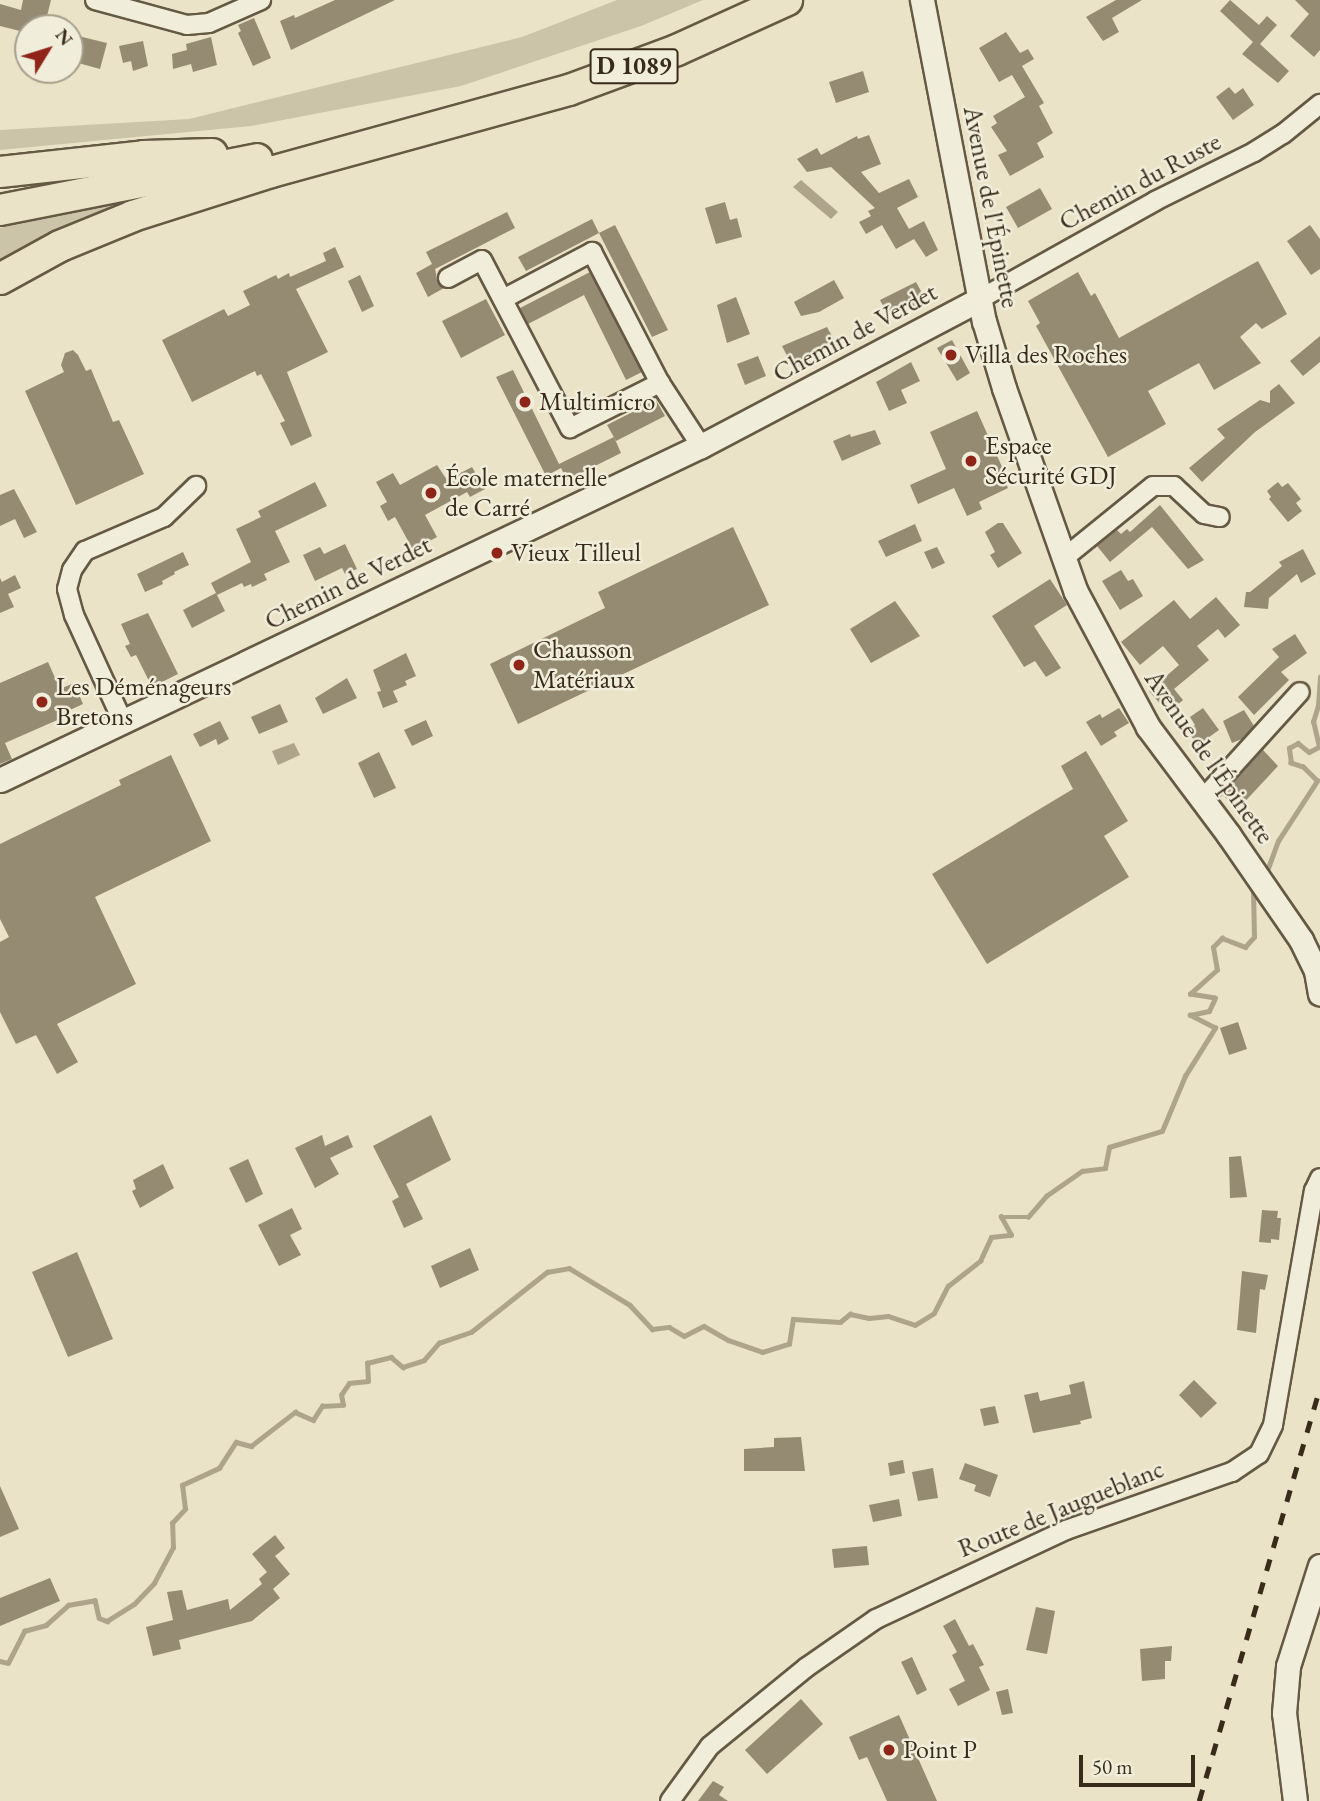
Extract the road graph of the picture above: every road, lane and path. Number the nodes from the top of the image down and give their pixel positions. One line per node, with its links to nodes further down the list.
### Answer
1 (95, 0): 2 (street)
2 (261, 0)
3 (787, 0): 6 (highway, D 1089)
4 (922, 0): 13 (street, Avenue de l'Épinette)
5 (1320, 104): 13 (street, Chemin du Ruste)
6 (474, 114): 7 (highway, D 1089); 11 (highway)
7 (296, 151): 8 (highway); 9 (highway, D 1089)
8 (0, 172)
9 (0, 210)
10 (448, 278): 12 (street)
11 (0, 279)
12 (503, 299): 14 (street); 14 (street)
13 (980, 299): 15 (street, Chemin de Verdet); 18 (street, Avenue de l'Épinette)
14 (660, 383): 15 (street)
15 (701, 446): 20 (street, Chemin de Verdet)
16 (196, 485): 20 (street)
17 (1220, 517): 18 (street)
18 (1064, 558): 22 (street, Avenue de l'Épinette)
19 (1300, 692): 22 (street)
20 (123, 722): 21 (street, Chemin de Verdet)
21 (0, 780)
22 (1201, 801): 23 (street, Avenue de l'Épinette)
23 (1319, 978)
24 (1320, 1178): 26 (street, Route de Jaugueblanc)
25 (1320, 1566): 27 (street)
26 (670, 1801)
27 (1295, 1801)

